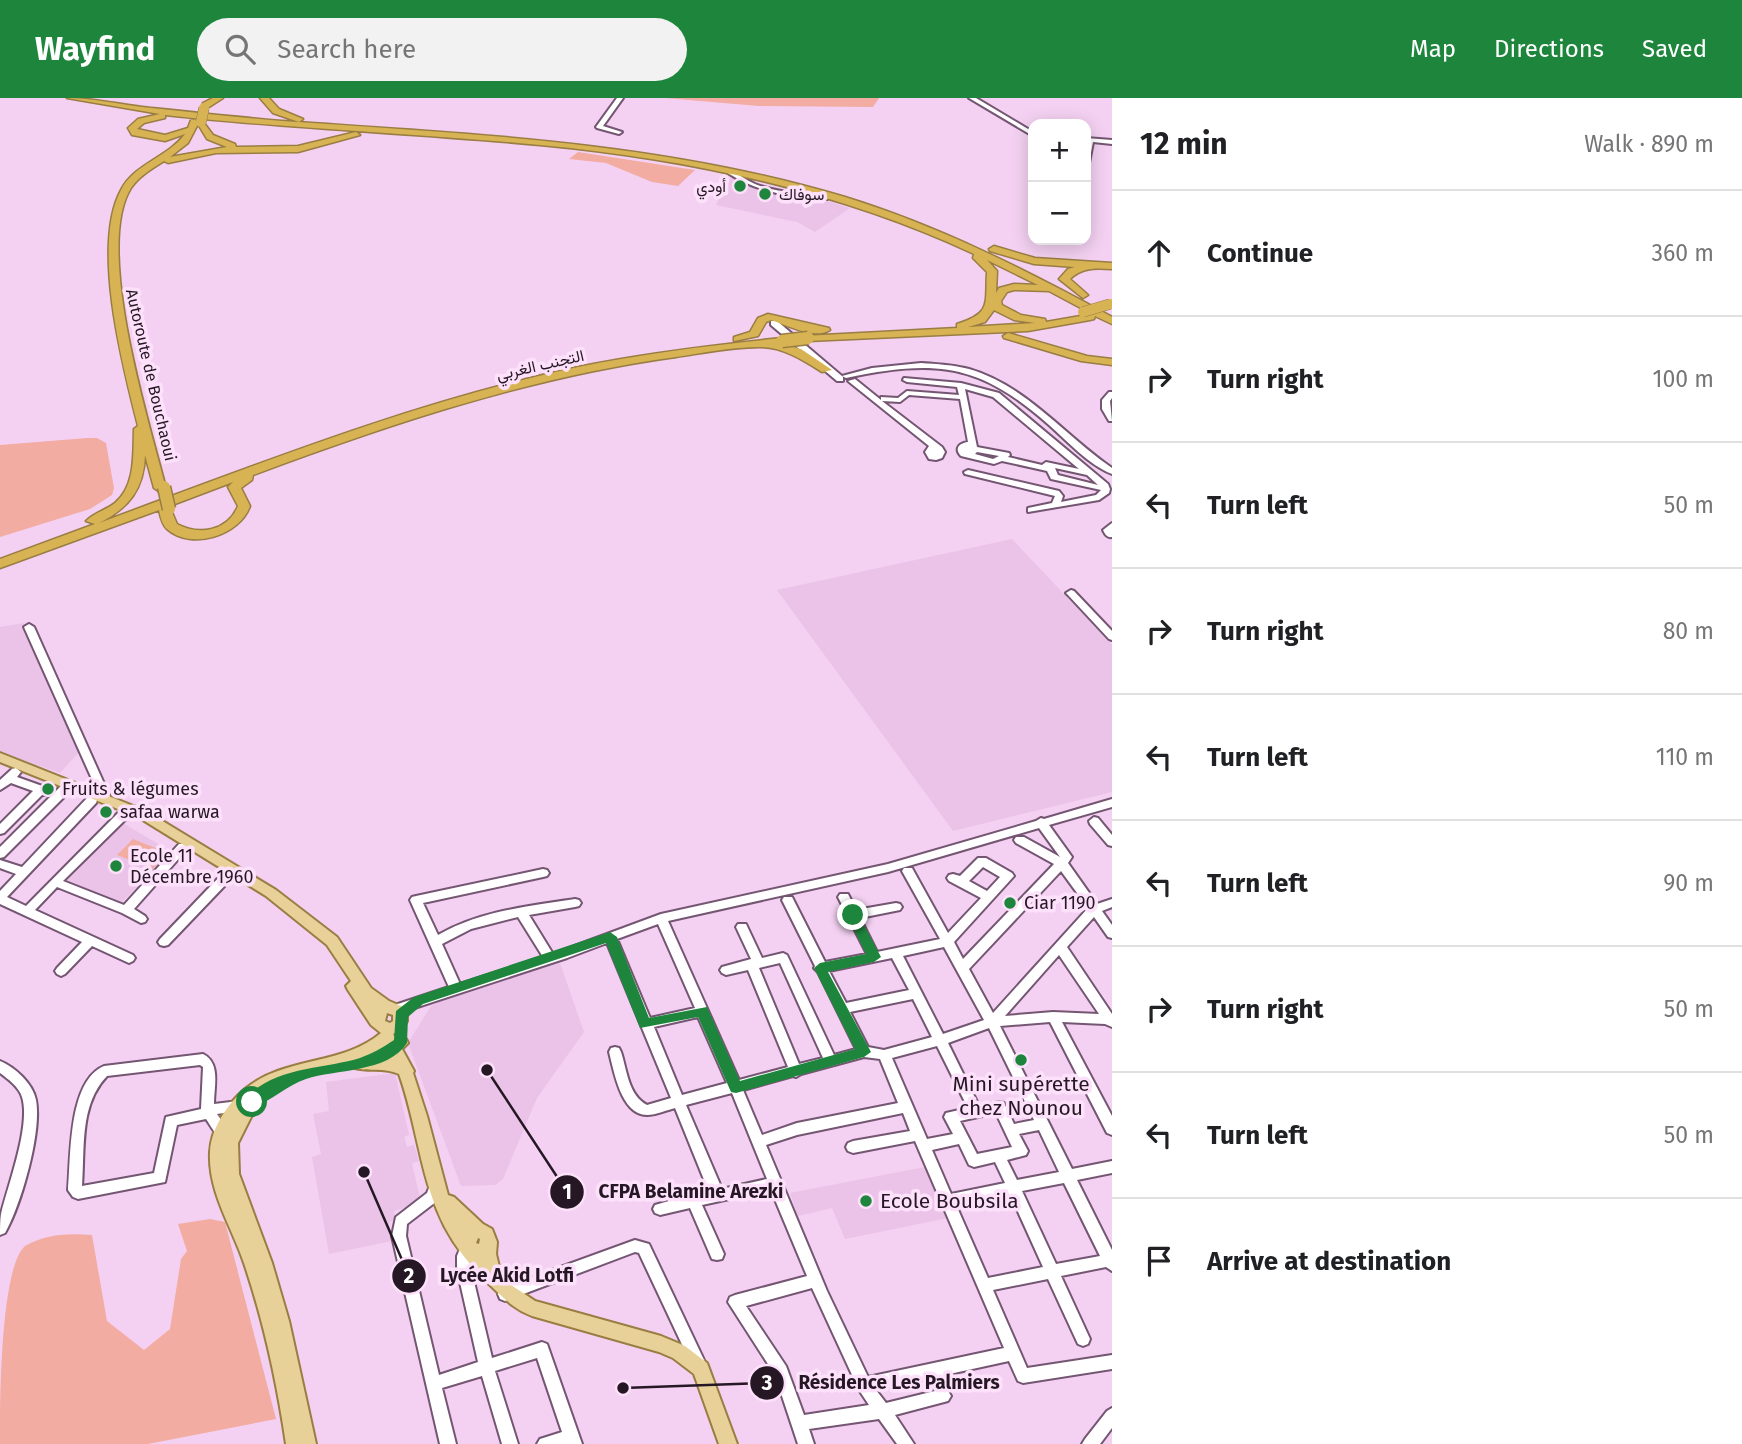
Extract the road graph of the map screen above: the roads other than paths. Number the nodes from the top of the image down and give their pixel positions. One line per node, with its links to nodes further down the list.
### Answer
1 (71, 98): 9 (highway)
2 (96, 98): 11 (highway)
3 (219, 98): 10 (highway)
4 (257, 98): 10 (highway)
5 (264, 98): 13 (highway)
6 (620, 98): 15 (street)
7 (972, 98): 14 (street)
8 (149, 99): 11 (highway)
9 (82, 100): 11 (highway); 19 (highway)
10 (206, 103): 11 (highway); 11 (highway, bridge); 13 (highway)
11 (192, 119): 11 (highway); 12 (highway); 12 (highway); 19 (highway, Autoroute de Bouchaoui)
12 (274, 124): 16 (highway)
13 (336, 125): 20 (highway)
14 (1028, 131)
15 (619, 132)
16 (417, 133): 19 (highway); 21 (highway)
17 (1091, 140): 18 (street)
18 (1112, 142)
19 (153, 164): 40 (highway, Autoroute de Bouchaoui); 52 (highway, Autoroute de Bouchaoui)
20 (908, 217): 22 (highway); 24 (highway)
21 (947, 239): 23 (highway); 29 (highway)
22 (1112, 267): 24 (highway)
23 (1071, 298): 24 (highway); 26 (highway)
24 (1103, 311): 26 (highway, التجنب الغربي); 27 (highway, التجنب الغربي); 28 (highway)
25 (774, 320): 30 (highway); 32 (highway); 35 (street)
26 (1046, 321): 29 (highway, التجنب الغربي)
27 (1074, 321): 29 (highway, التجنب الغربي); 34 (highway)
28 (1112, 321)
29 (918, 330): 30 (highway, التجنب الغربي); 34 (highway)
30 (869, 332): 31 (highway, التجنب الغربي, bridge); 35 (highway)
31 (780, 339): 32 (highway, التجنب الغربي); 33 (highway, التجنب الغربي)
32 (711, 345): 59 (highway, التجنب الغربي)
33 (741, 345): 35 (highway); 46 (highway, التجنب الغربي)
34 (1112, 360)
35 (824, 364): 36 (street)
36 (847, 379): 44 (street); 45 (street); 51 (street)
37 (907, 380): 38 (street)
38 (958, 384): 41 (street); 44 (street); 50 (street)
39 (1112, 394): 43 (street)
40 (138, 396): 52 (highway, Autoroute de Bouchaoui); 59 (highway)
41 (958, 397): 42 (street); 44 (street)
42 (884, 399)
43 (1112, 419)
44 (967, 449): 50 (street); 53 (street)
45 (1086, 453): 47 (street); 49 (street)
46 (296, 457): 55 (highway, التجنب الغربي); 55 (highway)
47 (1112, 462)
48 (968, 472): 54 (street)
49 (1112, 472)
50 (1092, 474): 53 (street)
51 (1112, 479)
52 (162, 487): 55 (highway, bridge)
53 (1106, 489): 54 (street)
54 (1056, 505): 56 (street)
55 (164, 508): 55 (highway); 60 (highway, التجنب الغربي)
56 (1031, 510)
57 (1112, 526): 58 (street)
58 (1111, 534)
59 (47, 540): 60 (highway, التجنب الغربي)
60 (24, 552): 61 (highway); 62 (highway)
61 (0, 555)
62 (0, 565)
63 (1070, 593): 65 (street)
64 (29, 627): 71 (street)
65 (1112, 637)
66 (0, 757): 71 (main road)
67 (0, 765): 68 (main road)
68 (8, 779): 69 (street); 70 (main road)
69 (41, 790): 70 (street); 76 (street)
70 (60, 793): 71 (main road); 80 (street)
71 (98, 799): 73 (main road); 84 (street); 123 (main road)
72 (1112, 803): 75 (street)
73 (124, 814): 79 (main road); 87 (street)
74 (1094, 821): 77 (street)
75 (1041, 822): 81 (street); 100 (street)
76 (0, 830)
77 (1110, 838)
78 (1020, 840): 81 (street)
79 (183, 848): 86 (main road); 96 (street)
80 (0, 854)
81 (1062, 863): 95 (street); 116 (street)
82 (0, 864): 84 (street)
83 (908, 871): 107 (street)
84 (23, 872): 90 (street)
85 (542, 873): 108 (street)
86 (229, 874): 106 (street); 129 (main road)
87 (55, 882): 96 (street); 97 (street)
88 (844, 897): 99 (street)
89 (988, 897): 89 (street); 107 (street)
90 (0, 898): 97 (street)
91 (788, 900): 115 (street)
92 (575, 903): 98 (street)
93 (1112, 903): 95 (street)
94 (896, 907): 99 (street)
95 (1094, 909): 103 (street); 109 (street)
96 (126, 910): 101 (street)
97 (27, 912): 105 (street)
98 (522, 913): 108 (street); 113 (street)
99 (853, 915): 111 (street)
100 (662, 918): 104 (street); 122 (street)
101 (141, 919)
102 (742, 927): 114 (street)
103 (1112, 934)
104 (610, 937): 113 (street); 127 (street)
105 (90, 941): 112 (street); 118 (street)
106 (164, 942)
107 (947, 942): 110 (street); 116 (street)
108 (435, 943): 119 (street)
109 (1060, 947): 125 (street); 126 (street)
110 (896, 953): 111 (street); 120 (street)
111 (874, 957): 115 (street)
112 (129, 958)
113 (550, 959): 119 (street)
114 (754, 963): 117 (street); 133 (street); 136 (street)
115 (820, 968): 121 (street)
116 (962, 968): 126 (street)
117 (726, 970)
118 (61, 971)
119 (456, 989): 123 (street)
120 (917, 993): 121 (street); 128 (street)
121 (842, 1009): 131 (street)
122 (702, 1011): 127 (street); 137 (street)
123 (396, 1013): 129 (main road); 129 (main road)
124 (1053, 1017): 125 (street); 126 (street); 144 (street)
125 (1111, 1021)
126 (992, 1022): 128 (street); 143 (street)
127 (645, 1024): 138 (street)
128 (942, 1040): 132 (street); 142 (street)
129 (393, 1043): 134 (main road); 134 (main road); 139 (main road); 154 (main road)
130 (615, 1052): 138 (street)
131 (864, 1052): 132 (street); 133 (street)
132 (884, 1055): 140 (street)
133 (831, 1061): 136 (street)
134 (362, 1063): 183 (main road)
135 (0, 1066): 161 (street)
136 (796, 1072): 137 (street)
137 (736, 1088): 138 (street); 149 (street)
138 (679, 1102): 157 (street)
139 (239, 1106): 141 (street); 146 (main road)
140 (906, 1107): 148 (street); 149 (street)
141 (208, 1112): 141 (street); 146 (street)
142 (976, 1112): 145 (street); 147 (street)
143 (1043, 1124): 145 (street); 153 (street)
144 (1112, 1129)
145 (1010, 1130): 151 (street)
146 (223, 1133): 182 (main road)
147 (962, 1138): 148 (street); 151 (street)
148 (920, 1140): 150 (street); 159 (street)
149 (758, 1142): 155 (street)
150 (853, 1147)
151 (999, 1156): 156 (street)
152 (1112, 1167): 153 (street)
153 (1069, 1175): 156 (street); 165 (street)
154 (437, 1184): 162 (main road); 163 (main road); 175 (street)
155 (775, 1184): 157 (street); 167 (street)
156 (1014, 1187): 159 (street); 166 (street)
157 (718, 1196): 158 (street)
158 (693, 1200): 160 (street); 164 (street)
159 (946, 1201): 168 (street)
160 (660, 1209)
161 (0, 1229)
162 (484, 1237): 163 (main road); 169 (main road)
163 (468, 1247): 169 (main road); 173 (street)
164 (717, 1254)
165 (1111, 1262): 166 (street)
166 (1052, 1270): 168 (street); 170 (street)
167 (815, 1280): 176 (street); 180 (street)
168 (984, 1285): 171 (street)
169 (502, 1289): 174 (main road); 174 (street)
170 (1083, 1339)
171 (1014, 1353): 172 (street); 176 (street)
172 (1112, 1362)
173 (487, 1368): 175 (street); 181 (street); 185 (street)
174 (701, 1369): 187 (main road)
175 (433, 1384): 184 (street)
176 (864, 1385): 178 (street)
177 (943, 1396): 178 (street)
178 (882, 1411): 180 (street); 189 (street)
179 (1112, 1416): 190 (street)
180 (801, 1423): 188 (street)
181 (573, 1441): 186 (street)
182 (295, 1444)
183 (307, 1444)
184 (448, 1444)
185 (510, 1444)
186 (545, 1444)
187 (728, 1444)
188 (806, 1444)
189 (906, 1444)
190 (1090, 1444)

